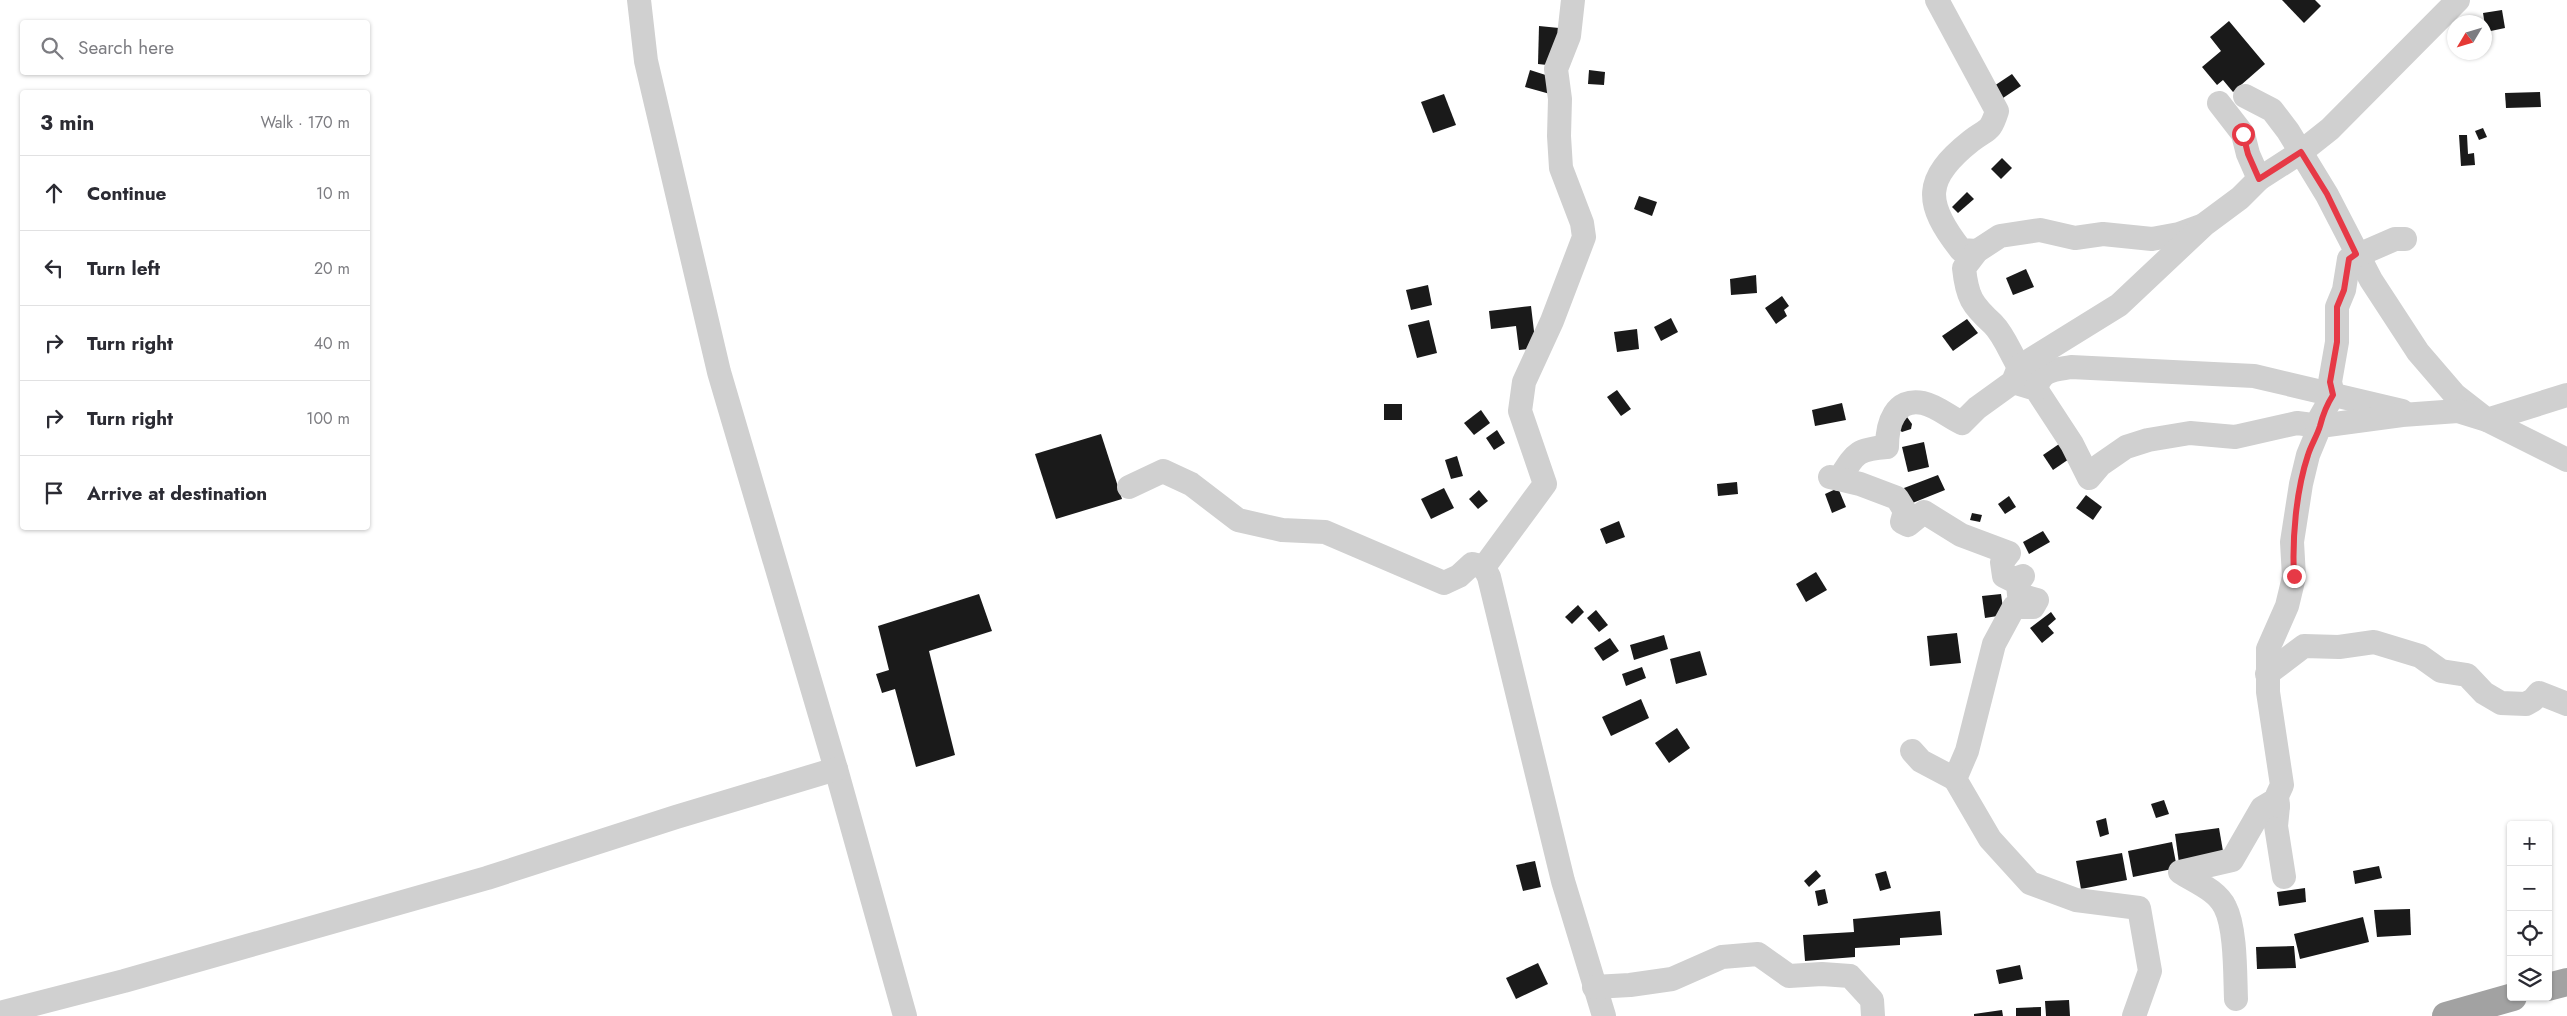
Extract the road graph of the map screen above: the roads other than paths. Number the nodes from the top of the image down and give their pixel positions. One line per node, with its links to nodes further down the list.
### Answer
1 (639, 0): 26 (street)
2 (1573, 0): 22 (street)
3 (1937, 0): 11 (street)
4 (2458, 0): 7 (street)
5 (2245, 96): 7 (street)
6 (2219, 103): 8 (street)
7 (2301, 152): 8 (street); 12 (street)
8 (2259, 179): 9 (street)
9 (2205, 224): 11 (street); 13 (street)
10 (2405, 238): 12 (street)
11 (1977, 251): 13 (street)
12 (2356, 254): 15 (street); 18 (street)
13 (2016, 375): 14 (street); 27 (street)
14 (2036, 389): 15 (street); 19 (street)
15 (2333, 395): 17 (street); 19 (street)
16 (2567, 395): 18 (street)
17 (2414, 414): 18 (street); 19 (street)
18 (2487, 420): 20 (street)
19 (2320, 426): 23 (street)
20 (2567, 460)
21 (1129, 487): 22 (street)
22 (1484, 568): 32 (street)
23 (2266, 674): 24 (street); 28 (street)
24 (2567, 704)
25 (1912, 751): 27 (street)
26 (836, 769): 35 (street); 36 (street)
27 (1955, 779): 39 (street)
28 (2278, 806): 29 (street); 34 (street)
29 (2284, 877)
30 (2567, 982): 31 (highway)
31 (2552, 986)
32 (1594, 987): 37 (street); 38 (street)
33 (2507, 999): 40 (highway)
34 (2236, 1000)
35 (0, 1013)
36 (905, 1016)
37 (1604, 1016)
38 (1873, 1016)
39 (2134, 1016)
40 (2446, 1016)

